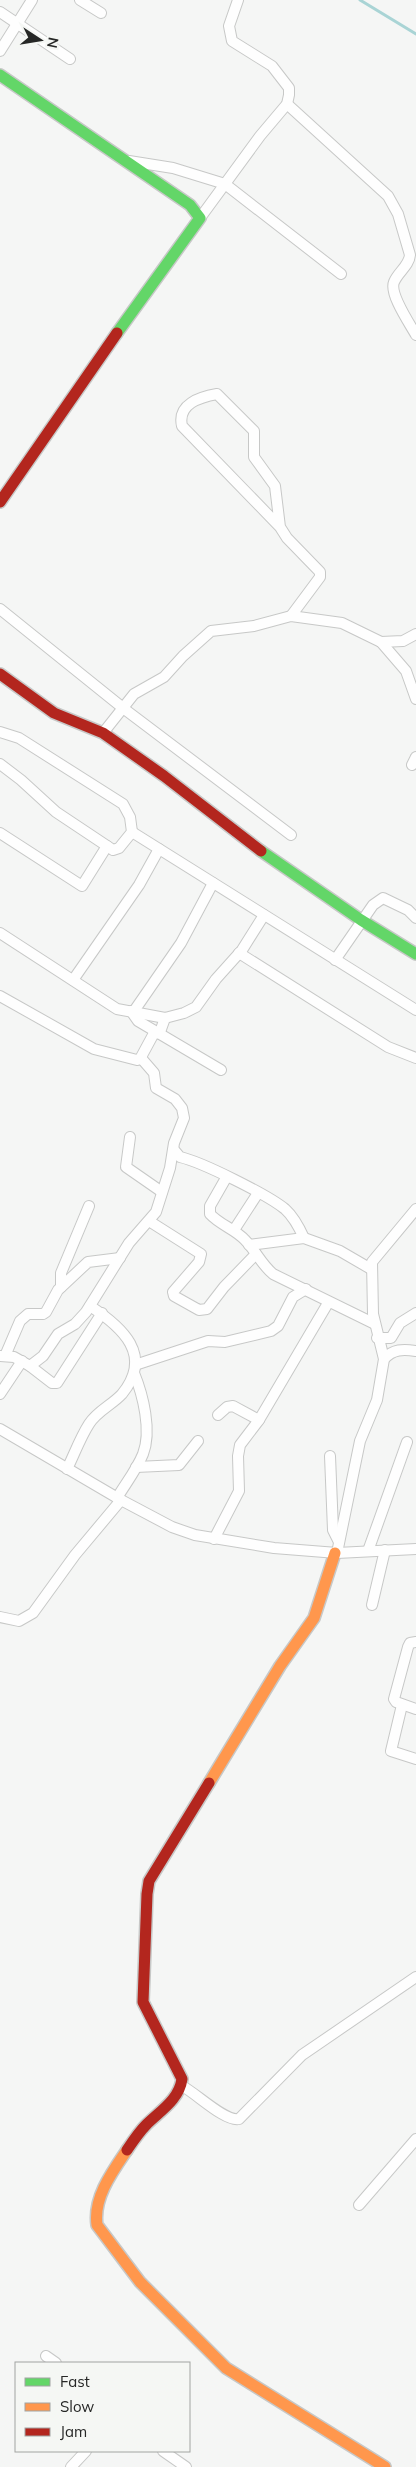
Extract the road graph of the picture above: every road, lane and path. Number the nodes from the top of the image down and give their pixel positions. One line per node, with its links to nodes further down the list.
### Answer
1 (32, 0): 6 (street)
2 (80, 0): 5 (street)
3 (238, 0): 10 (street)
4 (0, 12): 6 (street)
5 (101, 13)
6 (18, 24): 7 (street); 8 (street)
7 (0, 51)
8 (70, 59)
9 (0, 75): 11 (street)
10 (287, 104): 12 (street); 15 (street)
11 (126, 161): 12 (street); 13 (street)
12 (225, 184): 13 (street); 14 (street)
13 (200, 218): 16 (street)
14 (341, 274)
15 (416, 335)
16 (0, 502)
17 (280, 527): 17 (street); 19 (street)
18 (0, 609): 24 (street)
19 (291, 616): 21 (street); 24 (street)
20 (416, 634): 21 (street)
21 (381, 642): 23 (street)
22 (0, 674): 26 (street)
23 (416, 699)
24 (123, 708): 26 (street); 30 (street)
25 (0, 732): 28 (street)
26 (103, 733): 36 (street)
27 (0, 764): 31 (street)
28 (132, 832): 31 (street); 32 (street)
29 (0, 833): 31 (street)
30 (291, 835)
31 (107, 846)
32 (160, 849): 33 (street); 41 (street)
33 (213, 884): 34 (street); 44 (street)
34 (264, 915): 38 (street); 40 (street)
35 (416, 918): 36 (street)
36 (362, 920): 39 (street); 40 (street)
37 (0, 933): 41 (street)
38 (239, 953): 45 (street); 48 (street)
39 (416, 954)
40 (335, 960): 43 (street)
41 (73, 980): 44 (street)
42 (0, 996): 47 (street)
43 (416, 1010)
44 (132, 1011): 45 (street); 46 (street)
45 (165, 1018): 46 (street)
46 (160, 1032): 47 (street); 49 (street)
47 (141, 1058): 51 (street)
48 (416, 1058)
49 (221, 1070)
50 (130, 1137): 53 (street)
51 (174, 1150): 52 (street); 53 (street)
52 (226, 1178): 54 (street); 58 (street)
53 (162, 1192): 57 (street)
54 (258, 1193): 58 (street); 59 (street)
55 (89, 1206): 64 (street)
56 (416, 1209): 63 (street)
57 (149, 1220): 61 (street); 62 (street)
58 (234, 1230): 60 (street)
59 (304, 1238): 60 (street); 63 (street)
60 (249, 1245): 61 (street)
61 (256, 1254): 65 (street)
62 (120, 1258): 64 (street); 67 (street)
63 (371, 1269): 70 (street)
64 (61, 1288): 75 (street)
65 (306, 1289): 66 (street); 78 (street)
66 (328, 1302): 70 (street); 81 (street)
67 (90, 1306): 68 (street); 77 (street)
68 (102, 1313): 77 (street); 78 (street)
69 (416, 1313): 72 (street)
70 (375, 1324): 71 (street)
71 (378, 1338): 72 (street); 76 (street)
72 (391, 1338): 73 (street)
73 (403, 1349): 74 (street); 76 (street)
74 (416, 1351)
75 (2, 1356): 77 (street)
76 (384, 1359): 90 (street)
77 (26, 1363): 79 (street)
78 (135, 1369): 86 (street); 87 (street)
79 (0, 1394)
80 (218, 1415): 81 (street)
81 (259, 1420): 89 (street)
82 (0, 1429): 87 (street)
83 (198, 1441): 86 (street)
84 (407, 1442): 93 (street)
85 (330, 1456): 90 (street)
86 (136, 1467): 88 (street)
87 (66, 1469): 88 (street)
88 (119, 1499): 89 (street); 95 (street)
89 (214, 1538): 90 (street)
90 (337, 1549): 93 (street); 101 (street)
91 (416, 1549): 92 (street)
92 (385, 1550): 93 (street); 94 (street)
93 (368, 1551)
94 (372, 1606)
95 (0, 1617)
96 (416, 1642): 97 (street)
97 (402, 1705): 98 (street); 99 (street)
98 (416, 1709)
99 (416, 1758)
100 (416, 1978): 101 (street)
101 (182, 2086): 108 (street)
102 (416, 2139): 103 (street)
103 (358, 2205)
104 (46, 2356): 105 (street)
105 (55, 2362)
106 (85, 2452): 109 (street)
107 (164, 2452): 110 (street)
108 (382, 2466)
109 (72, 2467)
110 (186, 2467)

